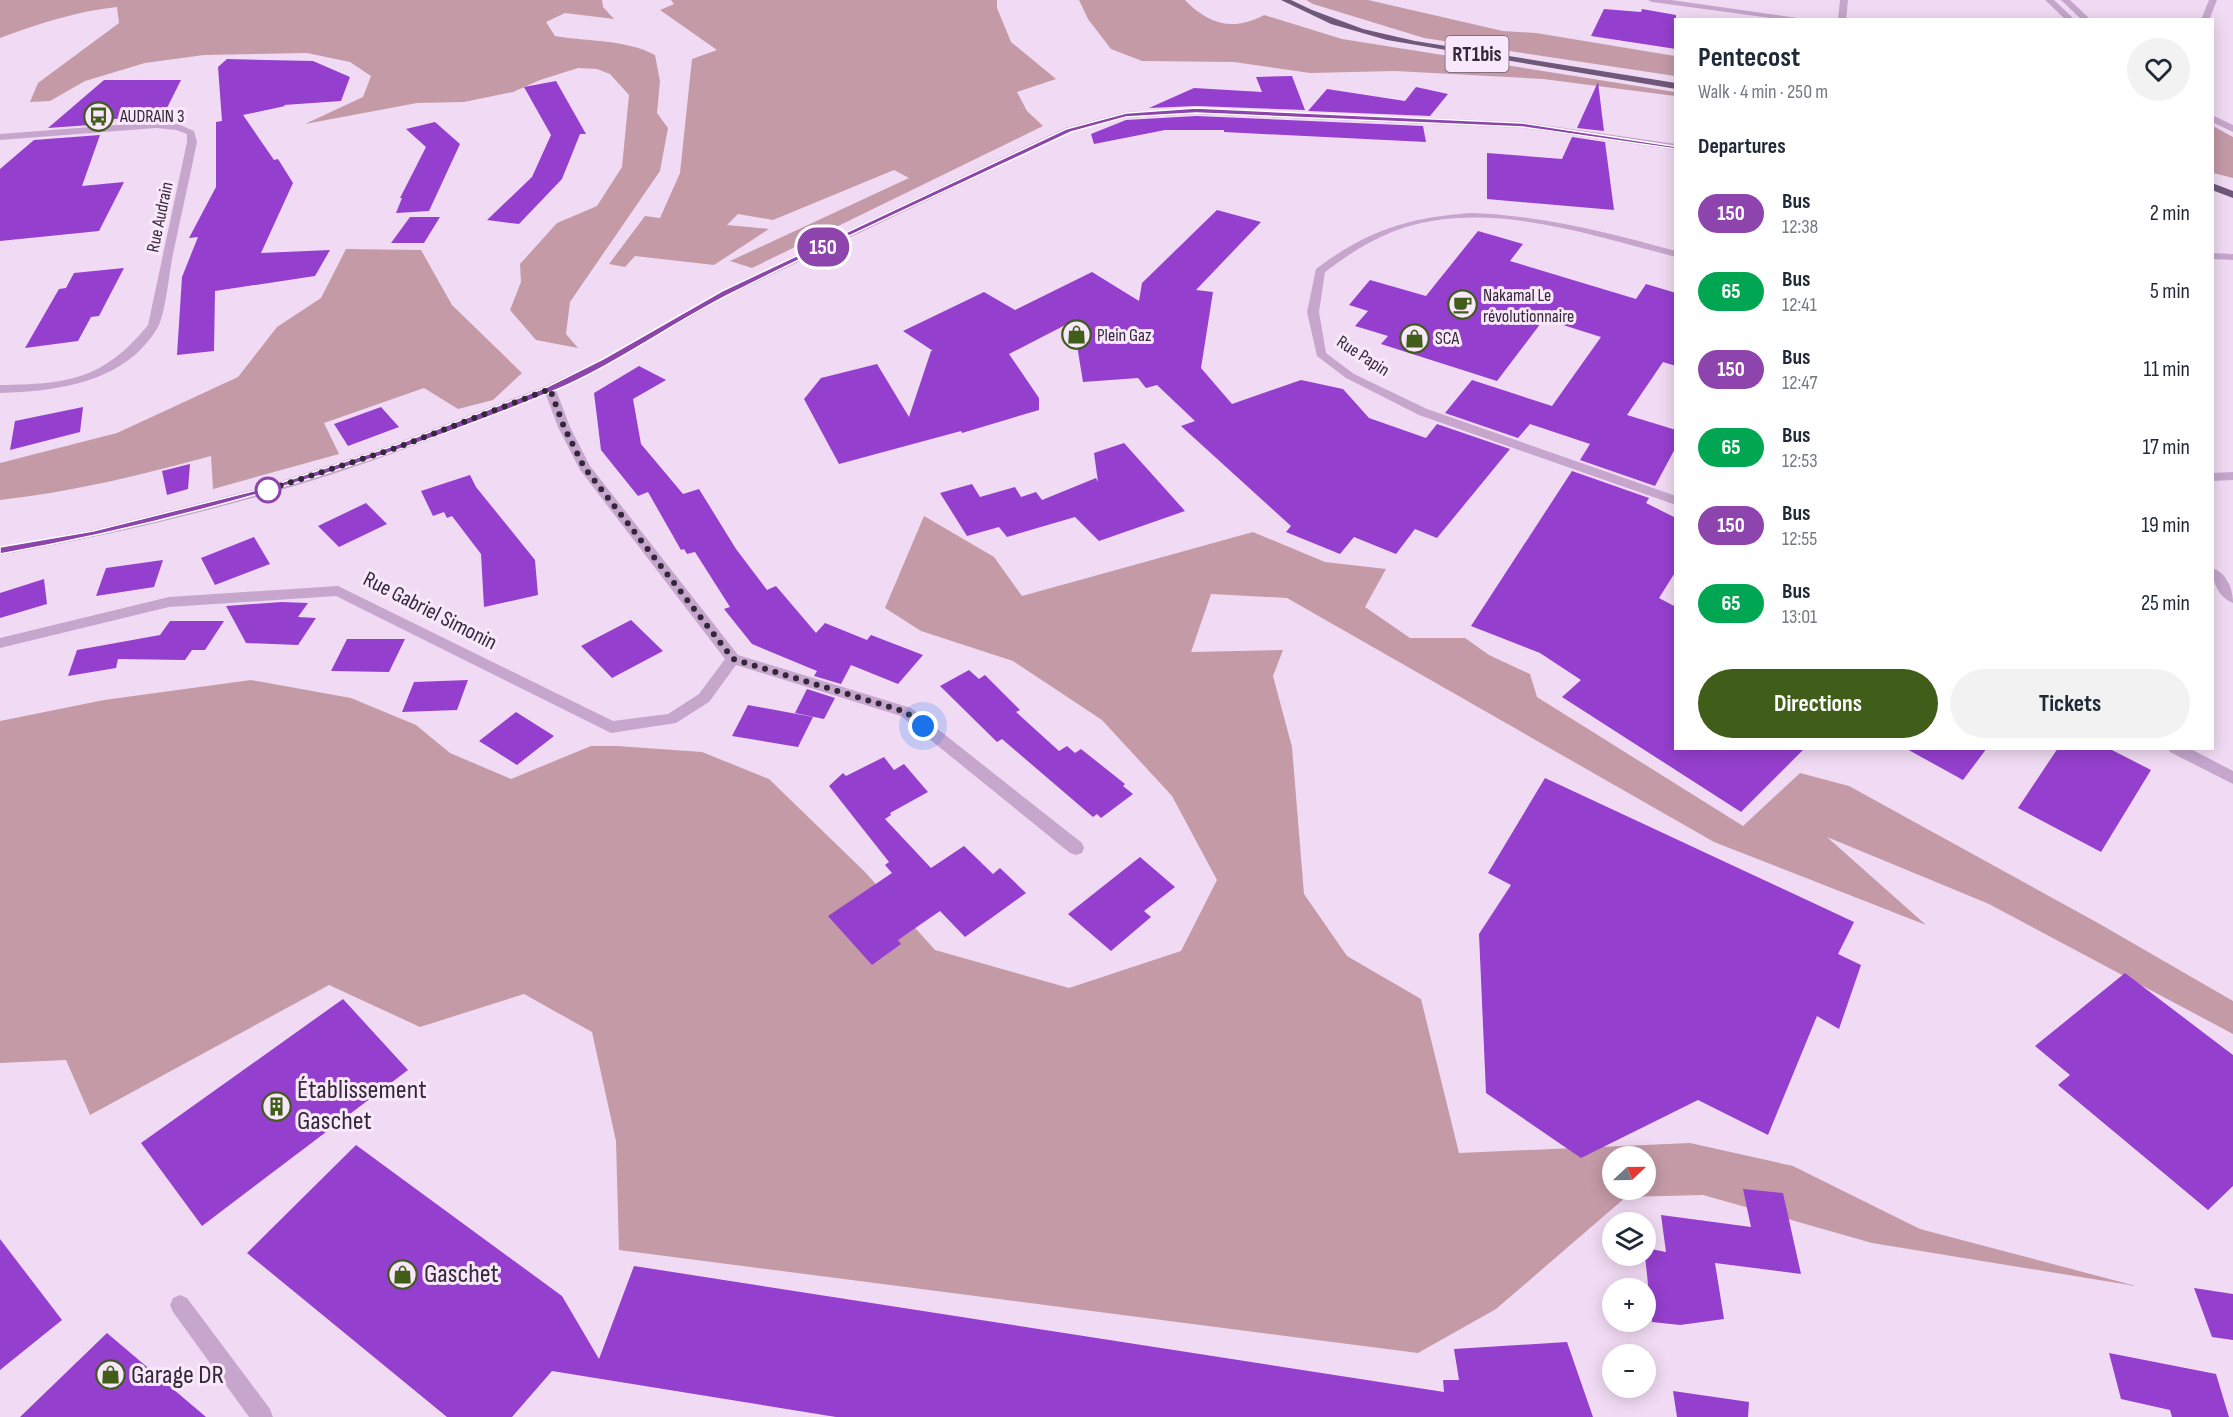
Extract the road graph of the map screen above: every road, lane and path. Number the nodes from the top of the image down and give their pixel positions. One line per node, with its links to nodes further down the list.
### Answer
1 (1285, 0): 12 (main road, RT1bis)
2 (1652, 0): 7 (street)
3 (1844, 0): 8 (street)
4 (2049, 0): 9 (street)
5 (2065, 0): 10 (street)
6 (2213, 0): 11 (street)
7 (1792, 18)
8 (1842, 18)
9 (2069, 18)
10 (2085, 18)
11 (2206, 18)
12 (1674, 86)
13 (2214, 119): 14 (street)
14 (2233, 129)
15 (0, 137): 22 (street, Rue Audrain)
16 (1674, 147): 23 (street)
17 (2214, 187): 18 (main road)
18 (2233, 195)
19 (1674, 254): 26 (street, Rue Papin)
20 (2214, 256): 21 (street)
21 (2233, 257)
22 (0, 389)
23 (550, 389): 27 (street); 31 (street)
24 (2233, 476): 25 (street)
25 (2214, 477)
26 (1674, 500)
27 (0, 551)
28 (2214, 574): 29 (street)
29 (2233, 598)
30 (0, 643): 31 (street, Rue Gabriel Simonin)
31 (733, 659): 34 (street)
32 (2179, 750): 33 (street)
33 (2233, 778)
34 (1076, 848)
35 (180, 1305): 36 (street)
36 (262, 1417)

